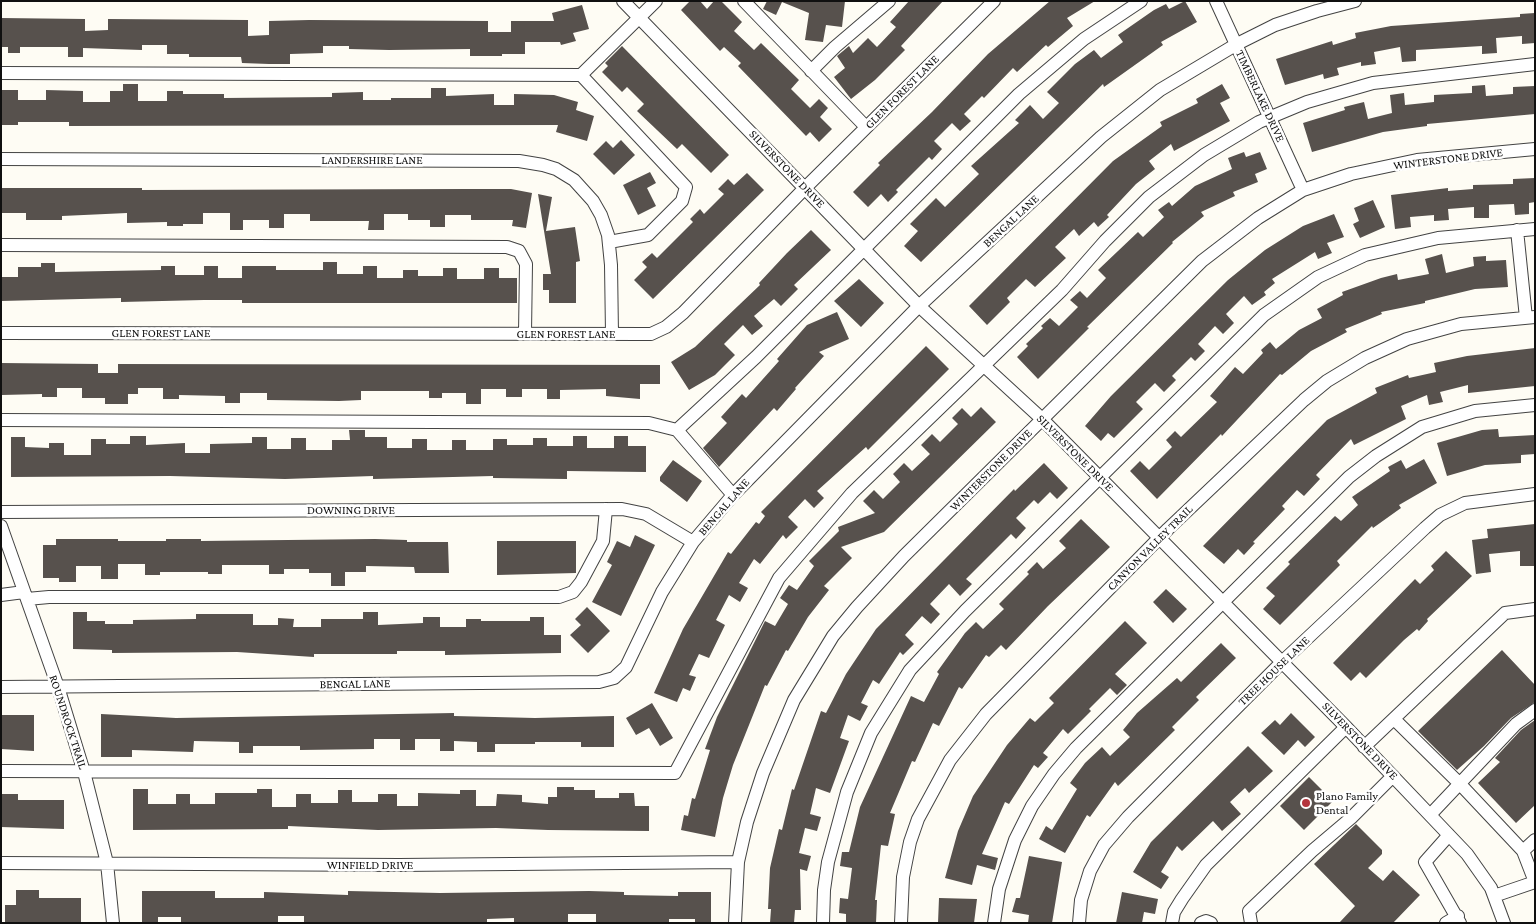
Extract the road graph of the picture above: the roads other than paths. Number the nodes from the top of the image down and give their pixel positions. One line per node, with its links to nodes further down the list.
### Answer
1 (623, 1): 9 (street, SILVERSTONE DRIVE)
2 (656, 1): 9 (street)
3 (744, 1): 12 (street)
4 (889, 1): 12 (street)
5 (994, 1): 16 (street, GLEN FOREST LANE)
6 (1141, 1): 25 (street)
7 (1216, 1): 10 (street, TIMBERLAKE DRIVE)
8 (1355, 1): 10 (street, BENGAL LANE)
9 (640, 19): 14 (street); 19 (street, SILVERSTONE DRIVE)
10 (1237, 44): 15 (street, TIMBERLAKE DRIVE); 26 (street, BENGAL LANE)
11 (1535, 64): 15 (street)
12 (812, 70): 16 (street)
13 (1, 73): 14 (street)
14 (581, 75): 23 (street)
15 (1269, 116): 20 (street, TIMBERLAKE DRIVE); 31 (street)
16 (866, 127): 19 (street, GLEN FOREST LANE)
17 (1535, 149): 20 (street, WINTERSTONE DRIVE)
18 (1, 159): 23 (street, LANDERSHIRE LANE)
19 (806, 187): 25 (street, SILVERSTONE DRIVE); 30 (street, GLEN FOREST LANE)
20 (1303, 190): 33 (street, WINTERSTONE DRIVE)
21 (1535, 229): 22 (street)
22 (1518, 230): 27 (street); 36 (street)
23 (608, 242): 30 (street, LANDERSHIRE LANE)
24 (1, 245): 29 (street)
25 (865, 249): 26 (street, SILVERSTONE DRIVE); 35 (street)
26 (919, 306): 31 (street, SILVERSTONE DRIVE); 38 (street, BENGAL LANE)
27 (1530, 318): 42 (street, CANYON VALLEY TRAIL)
28 (1, 333): 29 (street, GLEN FOREST LANE)
29 (526, 334): 30 (street, GLEN FOREST LANE)
30 (612, 334)
31 (983, 365): 33 (street, SILVERSTONE DRIVE); 56 (street)
32 (1535, 405): 46 (street)
33 (1042, 419): 36 (street, SILVERSTONE DRIVE); 63 (street, WINTERSTONE DRIVE)
34 (1, 420): 35 (street)
35 (677, 430): 38 (street)
36 (1100, 478): 42 (street, SILVERSTONE DRIVE); 70 (street)
37 (1535, 494): 48 (street, TREE HOUSE LANE)
38 (733, 495): 43 (street, BENGAL LANE)
39 (606, 509): 40 (street, DOWNING DRIVE); 43 (street, DOWNING DRIVE); 45 (street)
40 (1, 512)
41 (1, 526): 45 (street, ROUNDROCK TRAIL)
42 (1159, 539): 46 (street, SILVERSTONE DRIVE); 71 (street, CANYON VALLEY TRAIL)
43 (693, 542): 50 (street, BENGAL LANE)
44 (1, 595): 45 (street)
45 (26, 595): 50 (street, ROUNDROCK TRAIL)
46 (1224, 603): 48 (street, SILVERSTONE DRIVE); 72 (street)
47 (1535, 609): 52 (street)
48 (1283, 661): 53 (street, SILVERSTONE DRIVE); 73 (street, TREE HOUSE LANE)
49 (1, 687): 50 (street, BENGAL LANE)
50 (58, 687): 56 (street, ROUNDROCK TRAIL)
51 (1535, 710): 58 (street)
52 (1394, 719): 54 (street); 58 (street)
53 (1346, 728): 54 (street, SILVERSTONE DRIVE); 74 (street)
54 (1364, 746): 57 (street, SILVERSTONE DRIVE)
55 (1, 772): 56 (street)
56 (84, 772): 65 (street, ROUNDROCK TRAIL)
57 (1393, 776): 59 (street, SILVERSTONE DRIVE); 77 (street)
58 (1460, 784): 59 (street); 62 (street)
59 (1430, 815): 60 (street, SILVERSTONE DRIVE)
60 (1449, 835): 66 (street, SILVERSTONE DRIVE); 67 (street)
61 (1535, 840): 62 (street)
62 (1523, 851): 66 (street)
63 (738, 862): 65 (street, WINFIELD DRIVE); 69 (street, WINTERSTONE DRIVE)
64 (1, 863): 65 (street, WINFIELD DRIVE)
65 (107, 863): 68 (street, ROUNDROCK TRAIL)
66 (1494, 896): 79 (street, SILVERSTONE DRIVE)
67 (1459, 919): 78 (street)
68 (113, 923)
69 (735, 923)
70 (823, 923)
71 (901, 923)
72 (994, 923)
73 (1079, 923)
74 (1172, 923)
75 (1201, 923): 76 (street)
76 (1210, 923)
77 (1251, 923)
78 (1446, 923)
79 (1504, 923)

